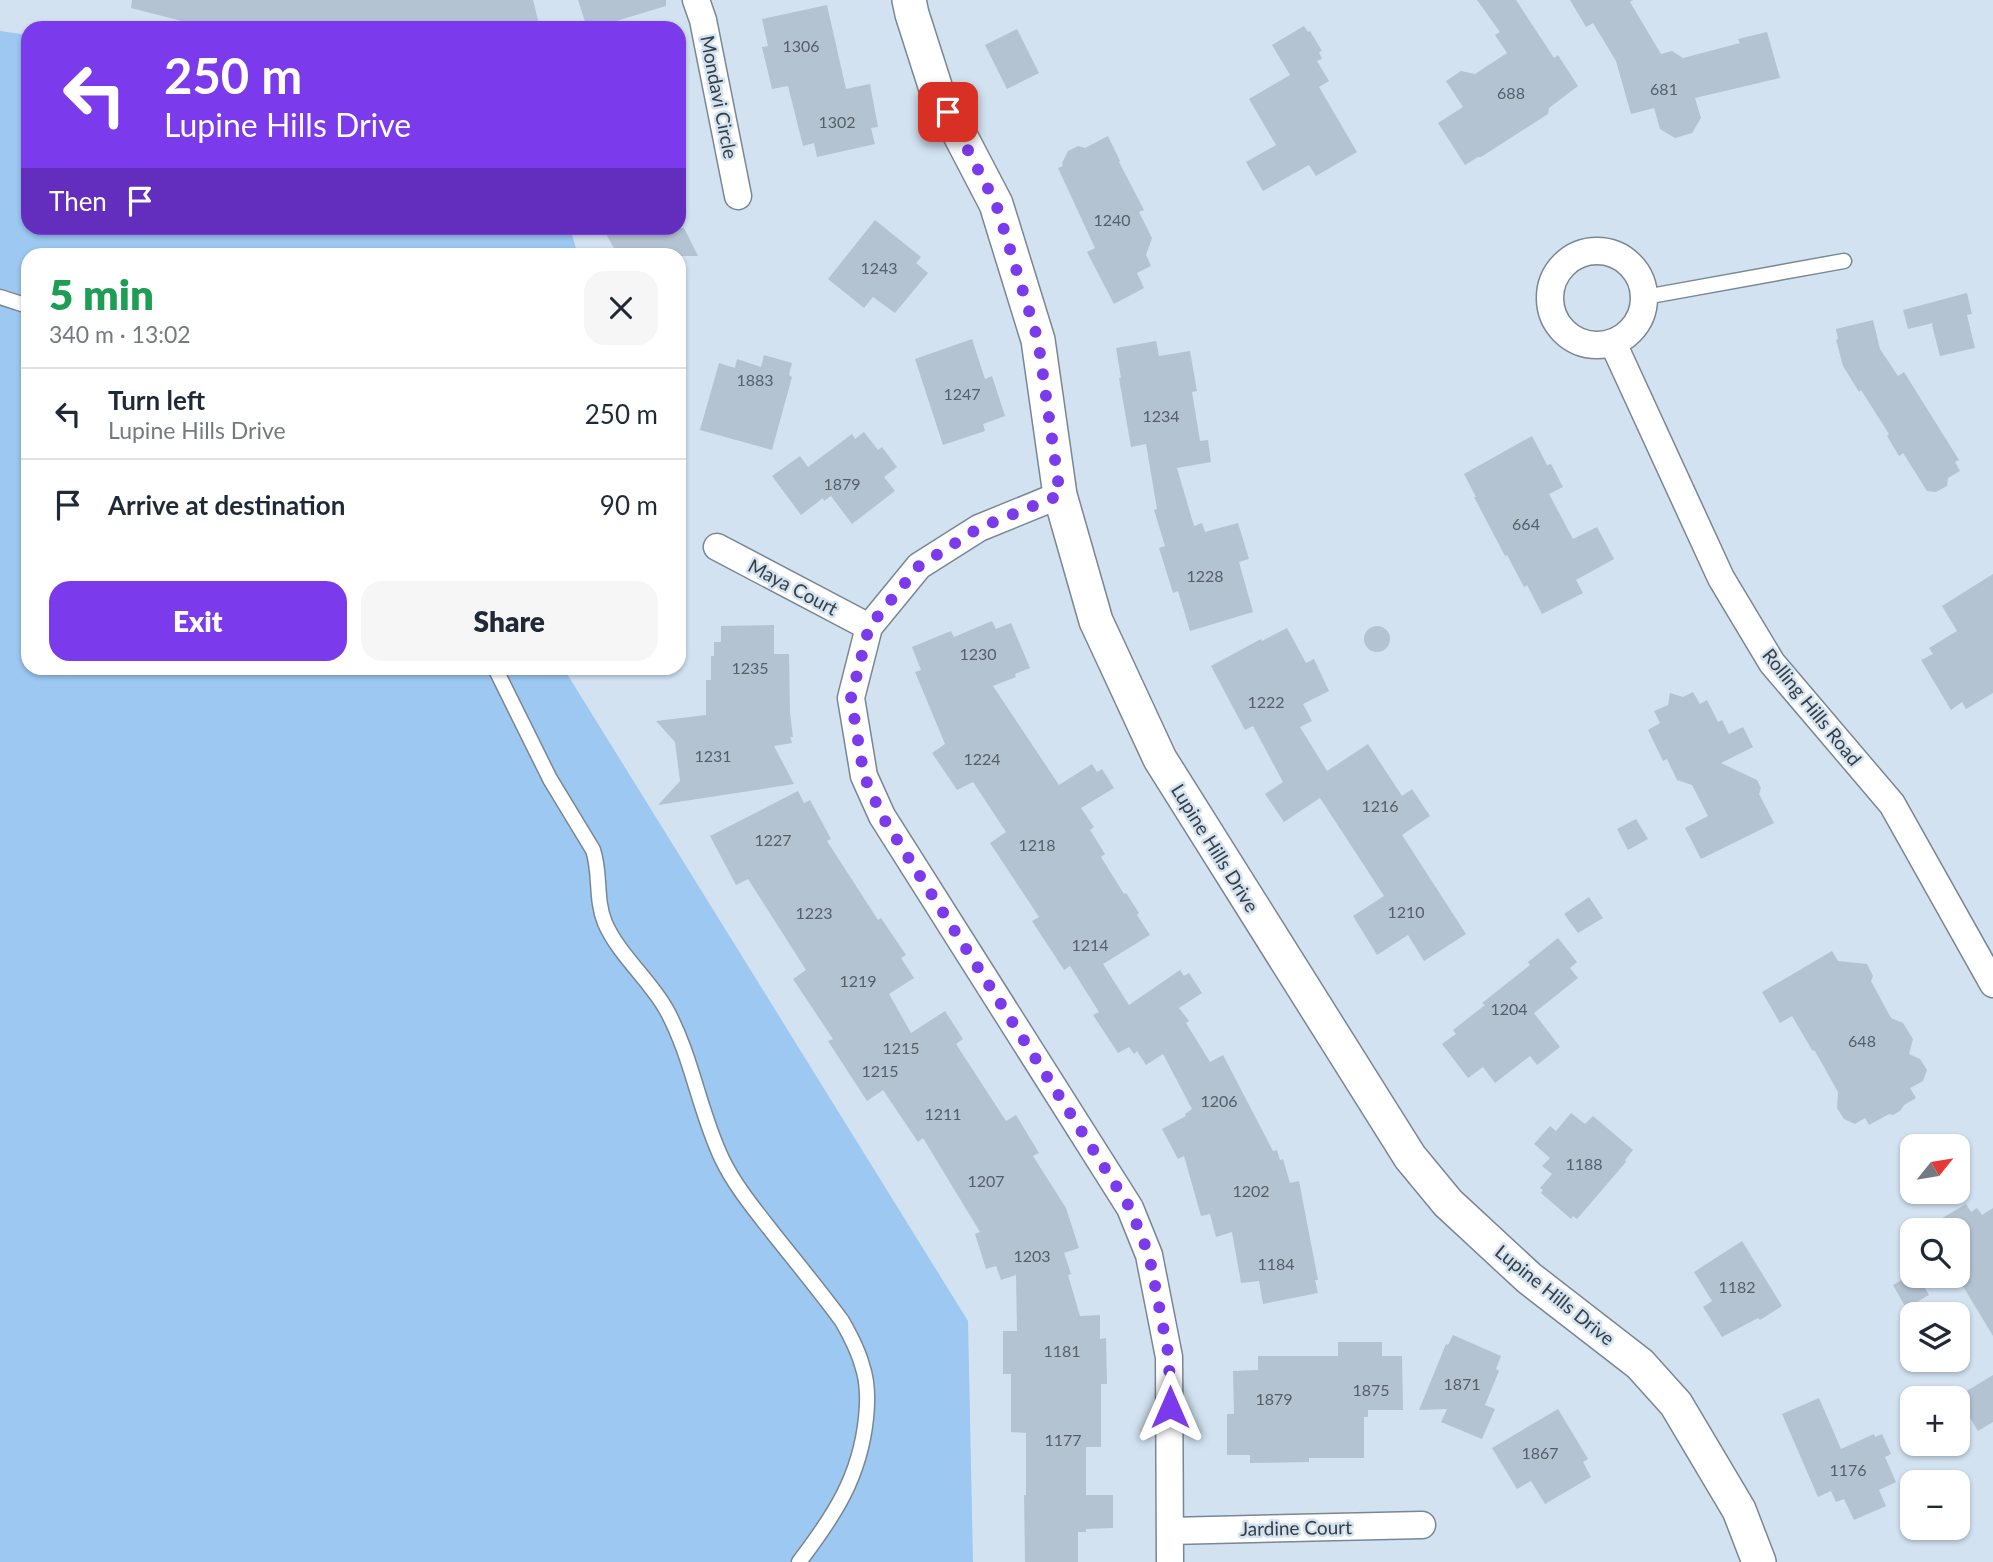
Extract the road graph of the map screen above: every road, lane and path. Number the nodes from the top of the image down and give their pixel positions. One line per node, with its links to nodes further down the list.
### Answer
1 (696, 0): 3 (street, Mondavi Circle)
2 (909, 0): 9 (street, Lupine Hills Drive)
3 (738, 195)
4 (1844, 261): 5 (lane)
5 (1645, 297): 8 (street); 8 (street)
6 (0, 298): 7 (lane)
7 (21, 304)
8 (1613, 344): 13 (street, Rolling Hills Road)
9 (1060, 495): 11 (street); 18 (street, Lupine Hills Drive)
10 (717, 547): 11 (street, Maya Court)
11 (869, 627): 15 (street)
12 (498, 675): 16 (lane)
13 (1993, 984)
14 (1422, 1525): 15 (street, Jardine Court)
15 (1170, 1531): 17 (street)
16 (799, 1562)
17 (1170, 1562)
18 (1759, 1562)

